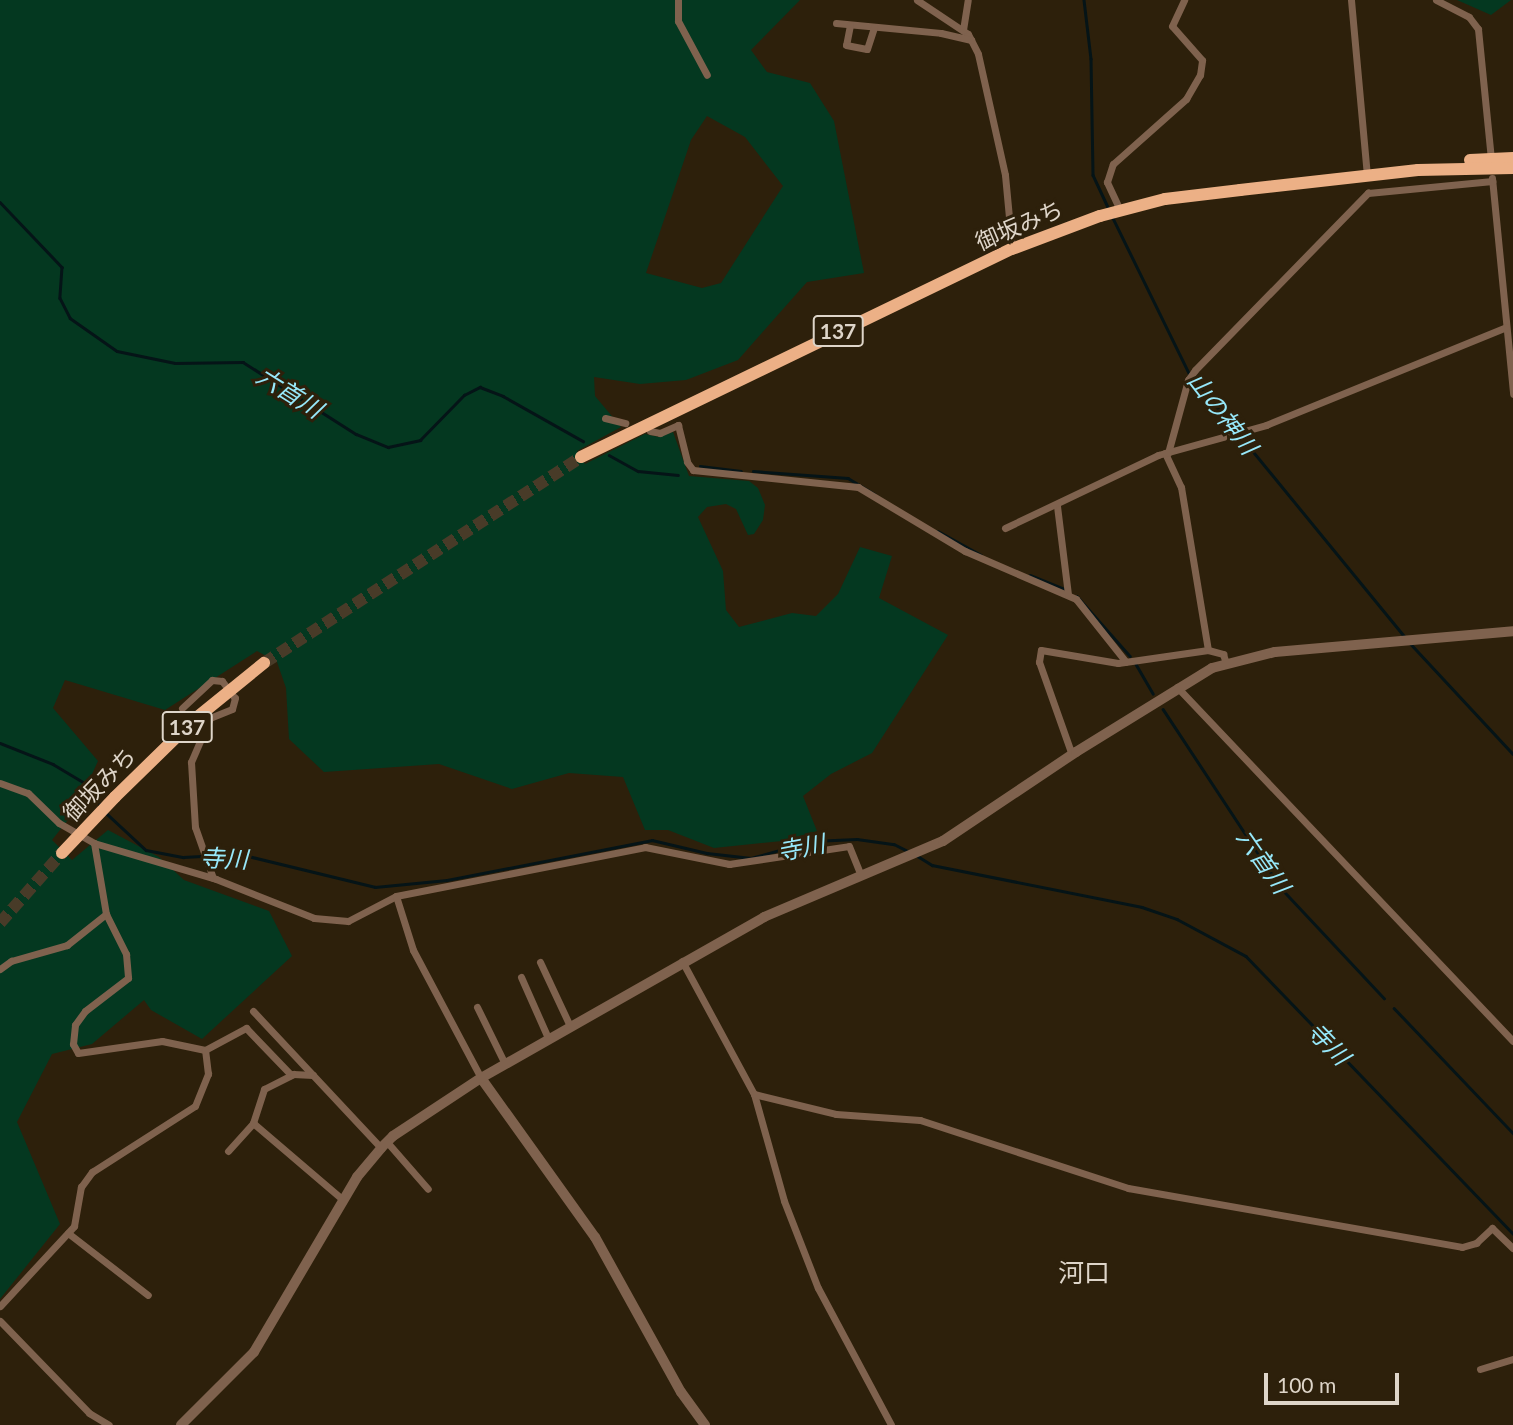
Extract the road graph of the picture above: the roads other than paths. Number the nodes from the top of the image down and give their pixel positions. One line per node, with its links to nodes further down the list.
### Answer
1 (678, 0): 12 (street)
2 (918, 0): 10 (street)
3 (968, 0): 10 (street)
4 (1184, 0): 18 (street)
5 (1351, 0): 16 (street)
6 (1436, 0): 14 (street)
7 (836, 23): 8 (street)
8 (850, 25): 9 (street); 9 (street)
9 (874, 27): 11 (street)
10 (963, 30): 11 (street)
11 (971, 40): 19 (street)
12 (707, 75)
13 (1513, 158): 14 (highway)
14 (1491, 163): 15 (highway, 御坂みち / 137); 16 (highway, 御坂みち / 137); 17 (street)
15 (1513, 168)
16 (1367, 176): 18 (highway, 御坂みち / 137)
17 (1492, 181): 20 (street); 25 (street)
18 (1117, 211): 19 (highway, 御坂みち / 137)
19 (1012, 249): 26 (highway, 御坂みち / 137)
20 (1506, 327): 21 (street); 25 (street)
21 (1513, 394)
22 (605, 418): 23 (street)
23 (625, 423)
24 (650, 431): 29 (street)
25 (1167, 453): 27 (street); 31 (street)
26 (581, 457)
27 (1056, 506): 28 (street); 29 (street)
28 (1005, 528)
29 (1068, 594): 32 (street)
30 (1513, 631): 34 (street)
31 (1208, 650): 32 (street); 34 (street)
32 (1126, 662): 38 (street)
33 (264, 663): 36 (highway, 御坂みち / 137)
34 (1226, 663): 35 (street)
35 (1177, 687): 38 (street); 54 (street)
36 (230, 689): 37 (street); 41 (highway, 御坂みち / 137, bridge); 43 (street)
37 (182, 708)
38 (1072, 755): 42 (street)
39 (0, 783): 40 (street)
40 (94, 843): 43 (street); 45 (street)
41 (62, 853)
42 (862, 876): 44 (street); 47 (street)
43 (212, 878): 44 (street)
44 (396, 896): 59 (street)
45 (106, 914): 48 (street); 55 (street)
46 (540, 961): 52 (street)
47 (682, 961): 52 (street); 60 (street)
48 (0, 969)
49 (521, 976): 53 (street)
50 (477, 1007): 56 (street)
51 (253, 1011): 58 (street)
52 (570, 1026): 53 (street)
53 (548, 1038): 56 (street)
54 (1513, 1041)
55 (205, 1050): 57 (street); 66 (street)
56 (505, 1064): 59 (street)
57 (291, 1074): 58 (street); 61 (street)
58 (314, 1075): 62 (street)
59 (481, 1078): 62 (street); 75 (street)
60 (754, 1094): 67 (street); 76 (street)
61 (253, 1123): 63 (street); 65 (street)
62 (384, 1145): 64 (street); 65 (street)
63 (228, 1151)
64 (428, 1189)
65 (344, 1200): 74 (street)
66 (68, 1233): 68 (street); 69 (street)
67 (1513, 1248)
68 (148, 1295)
69 (0, 1306)
70 (0, 1321): 73 (street)
71 (1513, 1359): 72 (street)
72 (1480, 1369)
73 (108, 1425)
74 (181, 1425)
75 (705, 1425)
76 (891, 1425)

